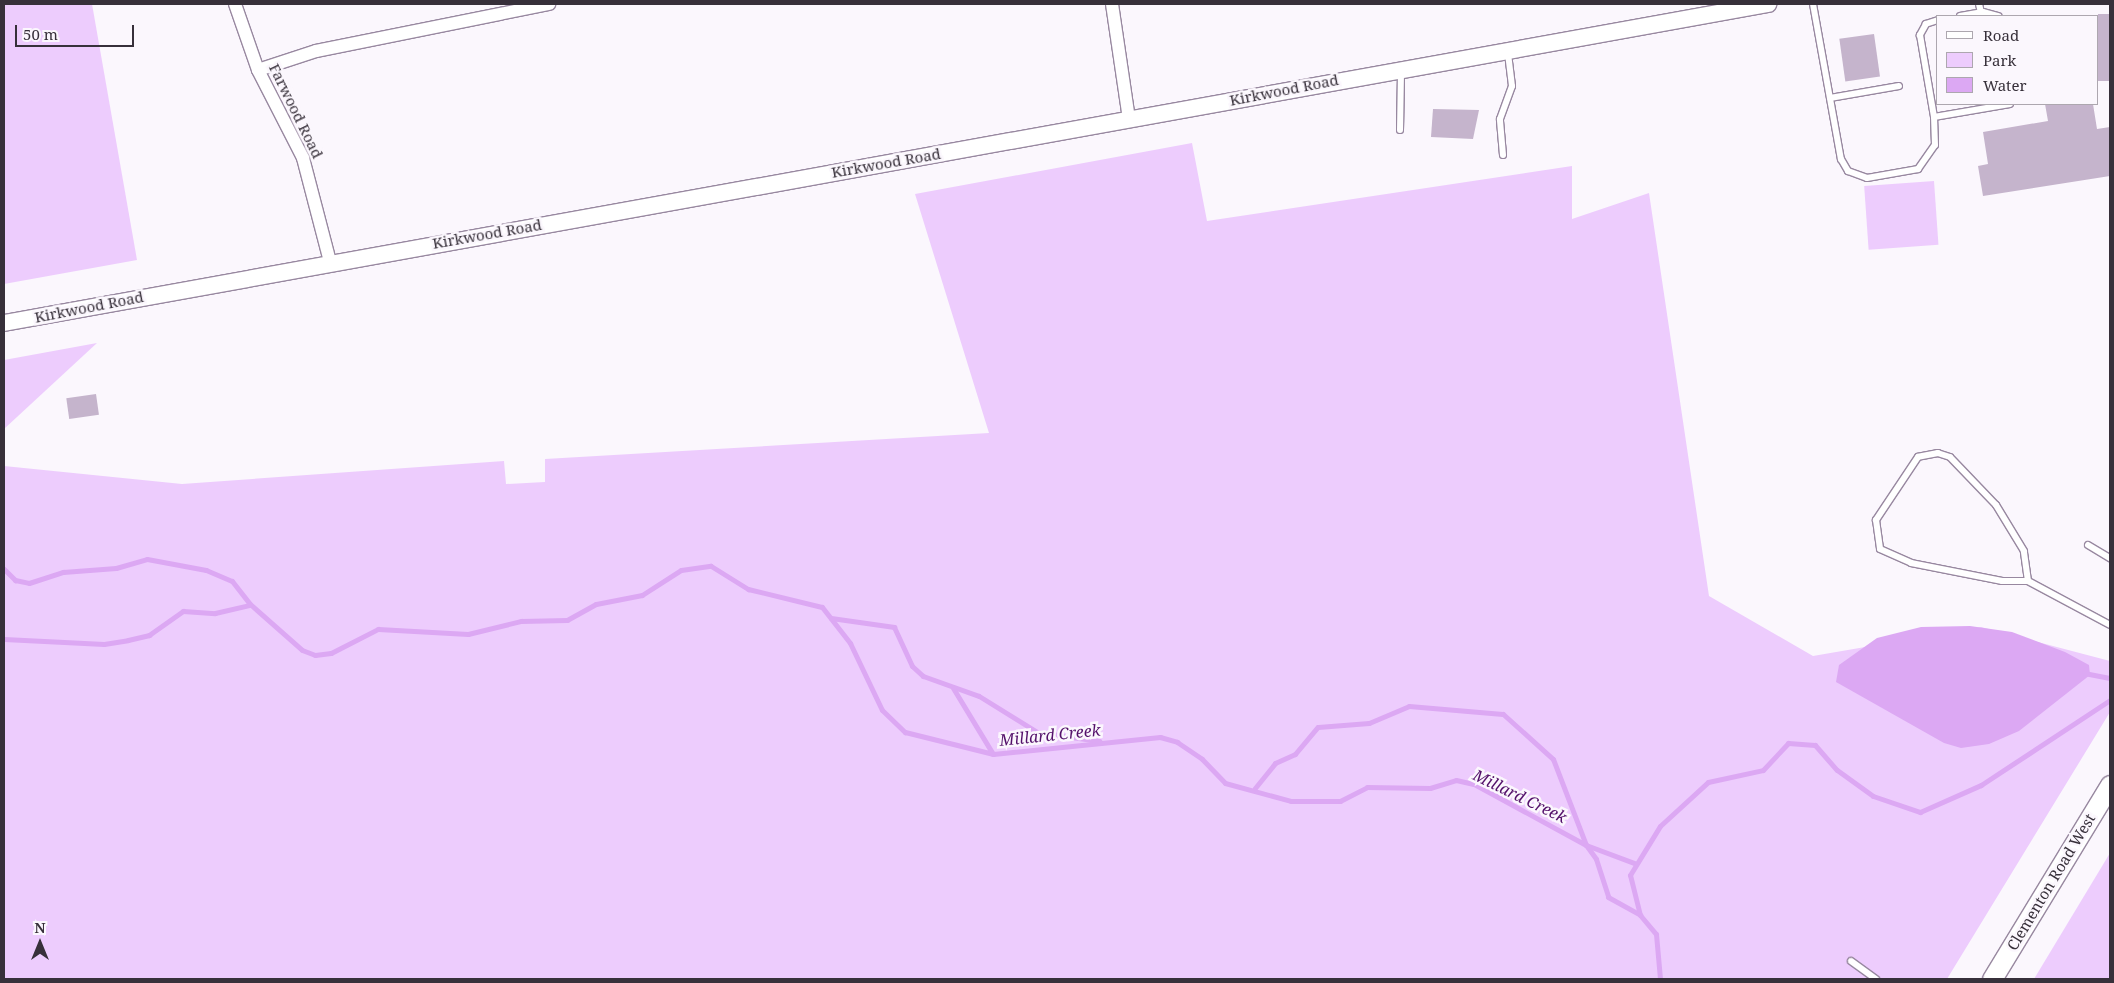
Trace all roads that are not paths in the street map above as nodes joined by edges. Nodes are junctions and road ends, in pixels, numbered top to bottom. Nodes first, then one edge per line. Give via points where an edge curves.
1 (235, 4) edge
2 (549, 4) edge
3 (1112, 4) edge
4 (1768, 4) edge
5 (1813, 4) edge
6 (1979, 4) edge
7 (1981, 13) junction
8 (1967, 15) edge
9 (1992, 15) edge
10 (1936, 21) edge
11 (1508, 49) junction
12 (1401, 68) junction
13 (258, 70) junction
14 (1899, 86) dead end
15 (1830, 98) junction
16 (2004, 105) edge
17 (1934, 117) junction
18 (1129, 119) junction
19 (1400, 130) dead end
20 (1502, 155) dead end
21 (330, 262) junction
22 (4, 323) edge
23 (2088, 545) dead end
24 (2110, 558) edge
25 (2028, 581) junction
26 (2110, 625) edge
27 (2110, 785) edge
28 (1851, 961) dead end
29 (1876, 979) edge
30 (1992, 979) edge

1 - 13 street, Farwood Road
2 - 13 street via 316,51
3 - 18 street
4 - 11 street, Kirkwood Road
5 - 15 lane
6 - 7 lane
7 - 8 lane
7 - 9 lane
10 - 17 lane via 1926,24 1920,34
11 - 12 street, Kirkwood Road
11 - 20 lane via 1512,86 1500,119
12 - 18 street, Kirkwood Road
12 - 19 lane
13 - 21 street, Farwood Road via 303,158
14 - 15 lane
15 - 17 lane via 1842,162 1852,174 1865,178 1918,169 1924,164 1936,141
16 - 17 lane
18 - 21 street, Kirkwood Road
21 - 22 street, Kirkwood Road
23 - 24 lane
25 - 25 lane via 2002,580 1911,563 1880,549 1876,520 1918,457 1938,453 1950,457 1996,505 2024,551
25 - 26 lane
27 - 30 main road, Clementon Road West
28 - 29 lane

